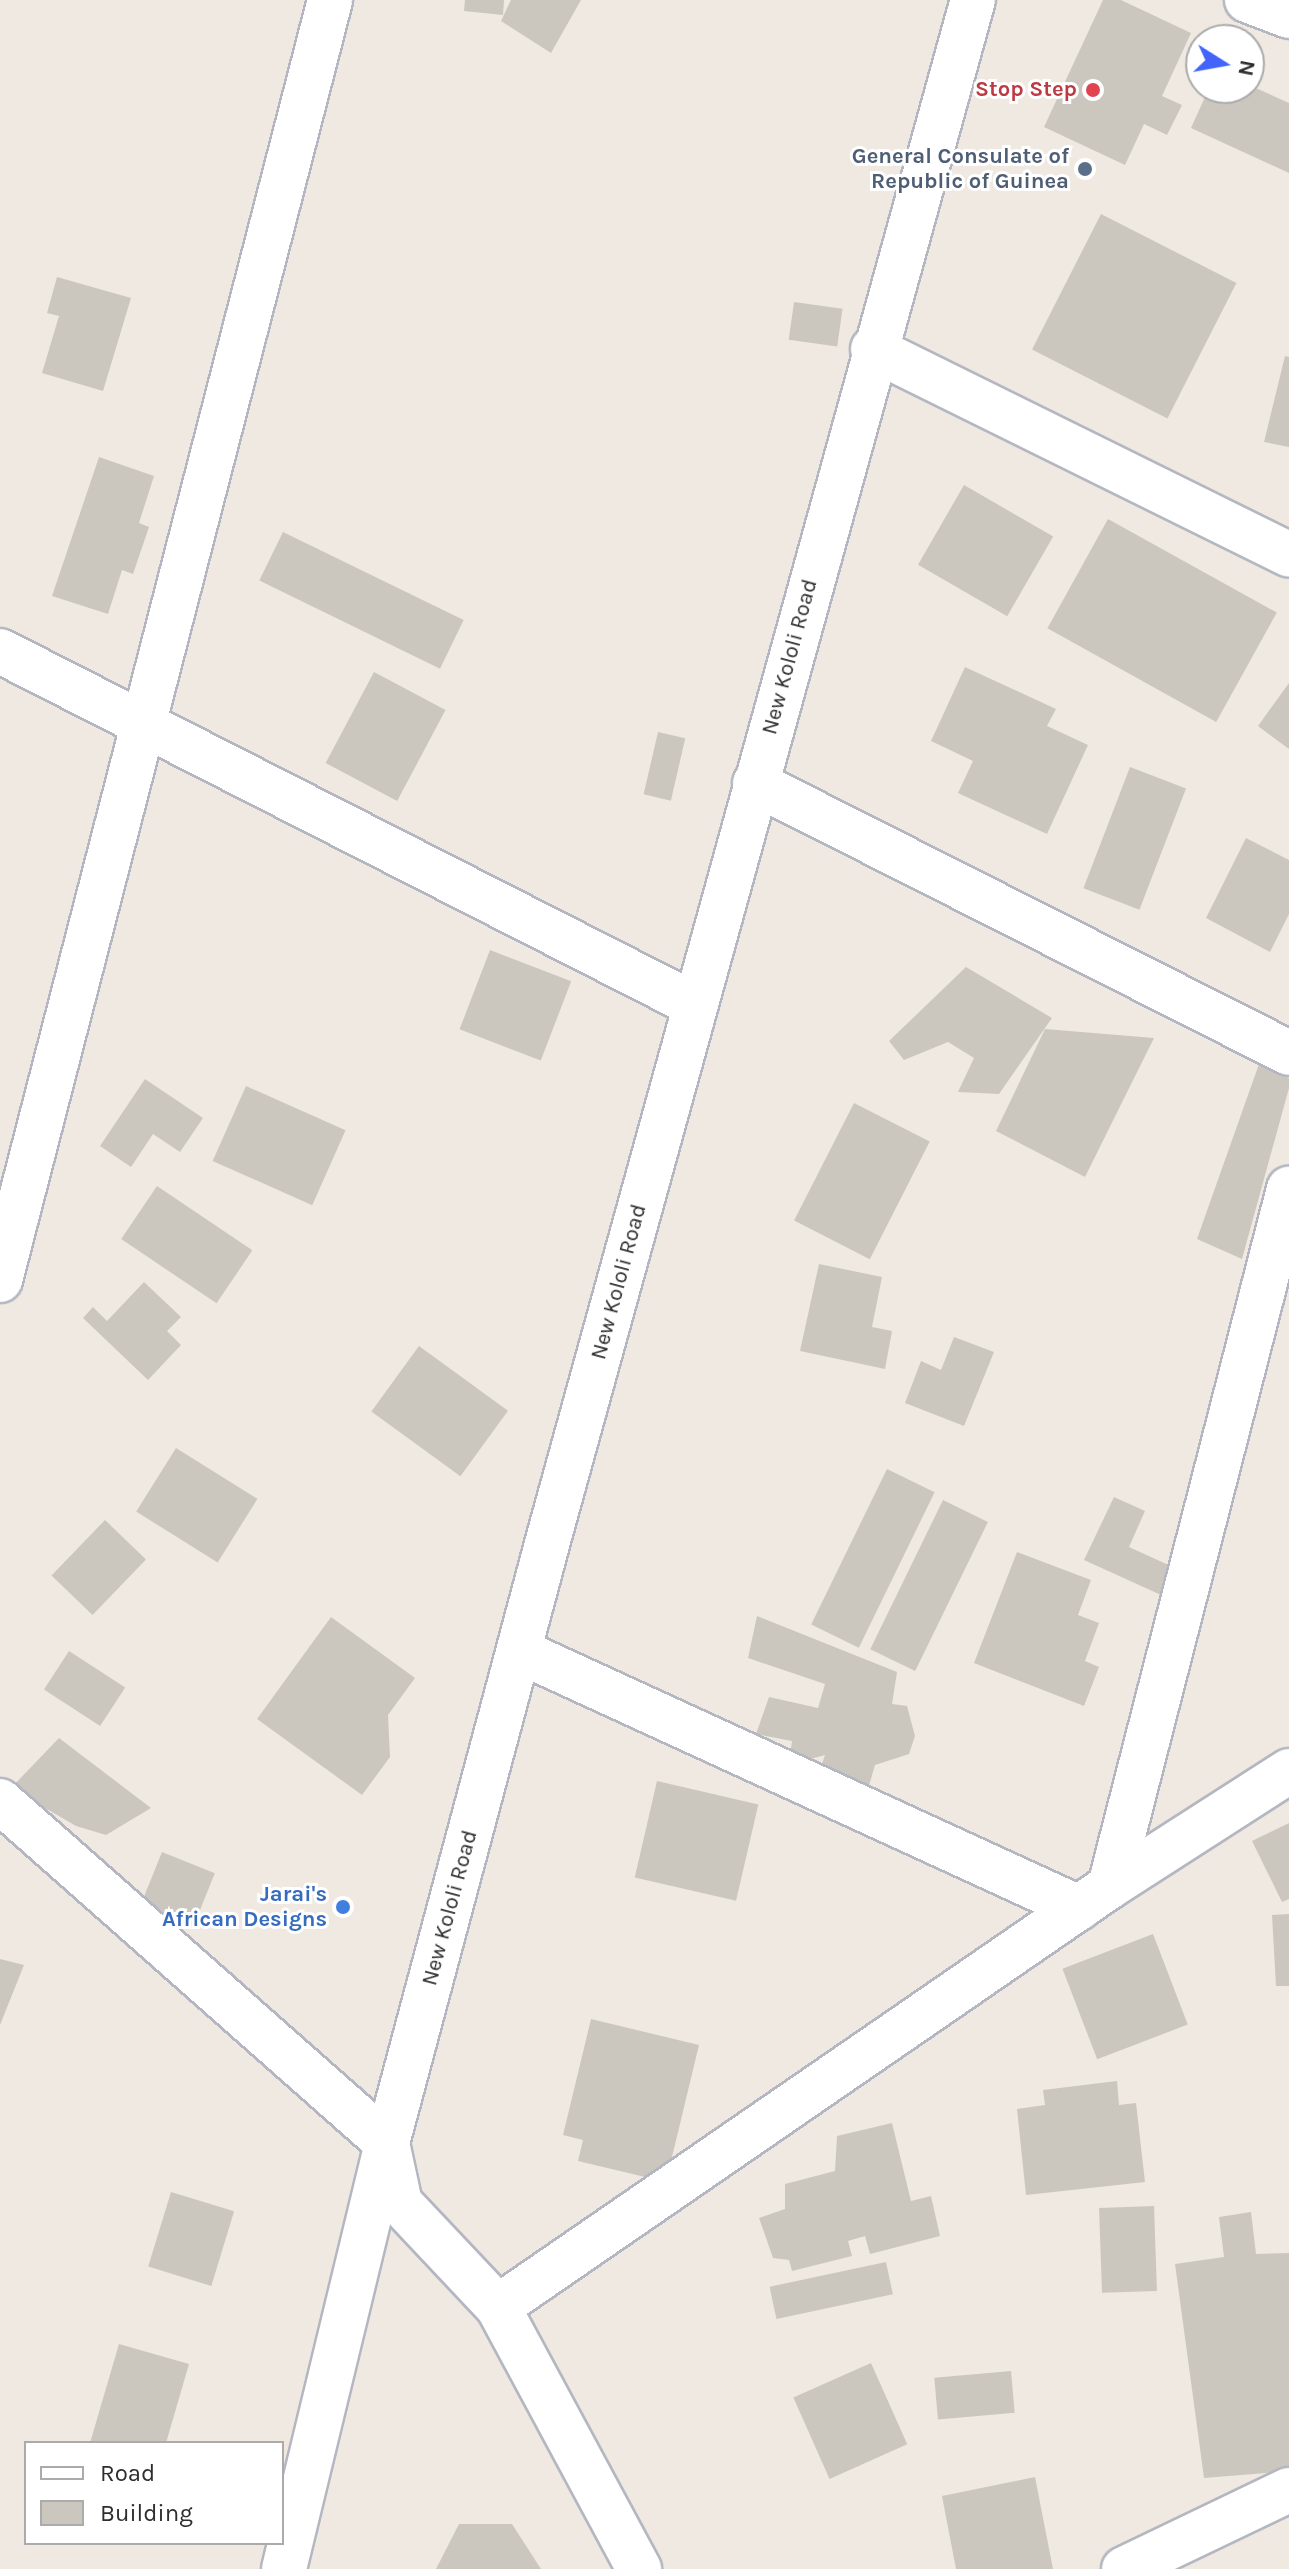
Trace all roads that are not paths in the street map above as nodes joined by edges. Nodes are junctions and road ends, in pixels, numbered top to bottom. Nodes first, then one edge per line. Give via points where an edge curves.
1 (330, 0) edge
2 (973, 0) edge
3 (1247, 0) edge
4 (1289, 16) edge
5 (873, 349) junction
6 (1289, 555) edge
7 (0, 651) edge
8 (146, 723) junction
9 (755, 783) junction
10 (695, 1005) junction
11 (1289, 1053) edge
12 (1289, 1189) edge
13 (0, 1280) edge
14 (519, 1651) junction
15 (1289, 1771) edge
16 (0, 1801) edge
17 (1094, 1897) junction
18 (387, 2143) junction
19 (498, 2307) junction
20 (1289, 2490) edge
21 (284, 2569) edge
22 (639, 2569) edge
23 (1124, 2569) edge

1 - 8 street
2 - 5 street, New Kololi Road
3 - 4 street
5 - 6 street
5 - 9 street, New Kololi Road
7 - 8 street
8 - 10 street
8 - 13 street
9 - 10 street, New Kololi Road
9 - 11 street
10 - 14 street, New Kololi Road
12 - 17 street
14 - 17 street
14 - 18 street, New Kololi Road
15 - 17 street
16 - 18 street
17 - 19 street
18 - 19 street via 400,2203
18 - 21 street, New Kololi Road
19 - 22 street
20 - 23 street

